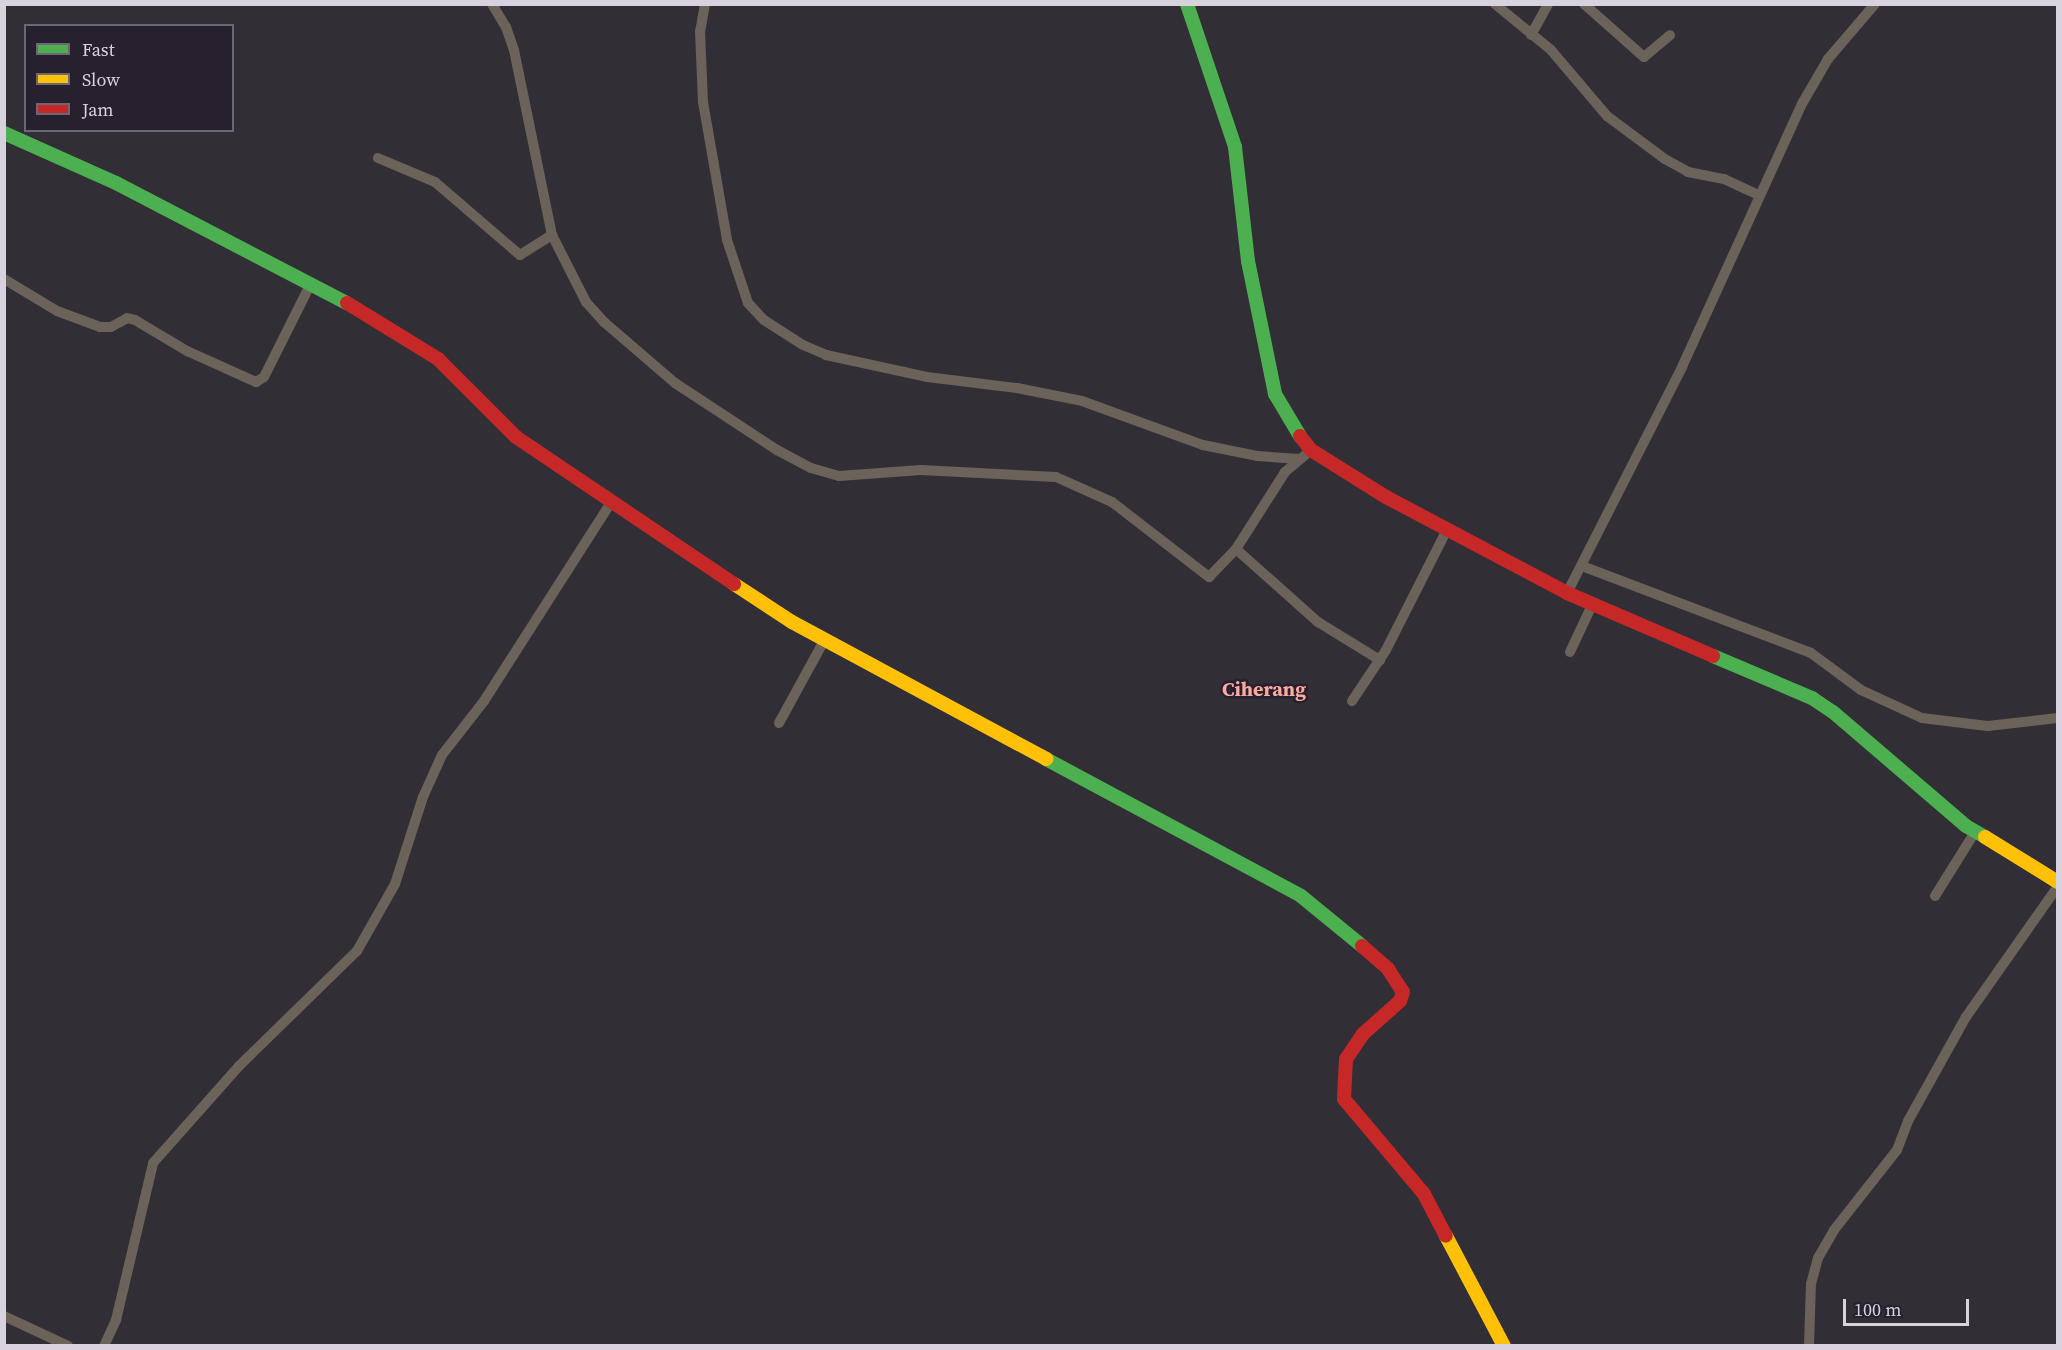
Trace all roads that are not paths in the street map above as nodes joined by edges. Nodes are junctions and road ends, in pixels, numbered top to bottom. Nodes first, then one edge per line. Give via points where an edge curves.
1 (492, 4) edge
2 (705, 4) edge
3 (1187, 4) edge
4 (1495, 4) edge
5 (1548, 4) edge
6 (1584, 4) edge
7 (1858, 4) edge
8 (1873, 6) edge
9 (1531, 35) junction
10 (1670, 35) dead end
11 (4, 133) edge
12 (378, 158) dead end
13 (1758, 195) junction
14 (552, 235) junction
15 (4, 279) edge
16 (309, 287) junction
17 (1306, 454) junction
18 (610, 504) junction
19 (1448, 530) junction
20 (1236, 549) junction
21 (1581, 566) junction
22 (1567, 593) junction
23 (1592, 605) junction
24 (825, 639) junction
25 (1570, 652) dead end
26 (1380, 660) junction
27 (1352, 701) dead end
28 (2058, 718) edge
29 (779, 723) dead end
30 (1975, 832) junction
31 (2058, 884) edge
32 (1935, 896) dead end
33 (4, 1316) edge
34 (68, 1346) edge
35 (104, 1346) edge
36 (1504, 1346) edge
37 (1809, 1346) edge

1 - 14 street via 514,50
2 - 17 street via 700,31 703,102 727,240 748,303 764,320 826,355 927,377 1071,399 1203,445 1257,456
3 - 17 street via 1235,147 1248,261 1275,394
4 - 9 street
5 - 9 street
6 - 10 street via 1644,57
7 - 8 street
8 - 13 street via 1828,59
9 - 13 street via 1564,64 1607,116 1665,159 1688,172 1725,179
11 - 16 street via 116,183
12 - 14 street via 435,182 520,255
13 - 21 street via 1682,367
14 - 20 street via 586,302 604,322 688,392 811,468 839,476 921,470 1056,477 1112,502 1209,577
15 - 16 street via 57,311 99,327 111,327 127,318 135,320 187,351 256,382 264,377
16 - 18 street via 369,315 438,359 516,437
17 - 19 street
17 - 20 street via 1285,472
18 - 24 street via 792,622
18 - 35 street via 484,701 442,755 423,797 395,884 357,951 239,1066 153,1163 116,1320
19 - 22 street
19 - 26 street
20 - 26 street via 1318,622
21 - 22 street
21 - 28 street via 1810,653 1861,690 1922,718 1988,726
22 - 23 street
23 - 25 street
23 - 30 street via 1812,698
24 - 29 street
24 - 36 street via 1301,896 1388,969 1403,992 1400,1001 1363,1034 1346,1059 1344,1099 1424,1194
26 - 27 street
30 - 31 street
30 - 32 street
31 - 37 street via 1958,1031 1908,1121 1897,1150 1834,1230 1818,1258 1811,1284
33 - 34 street

